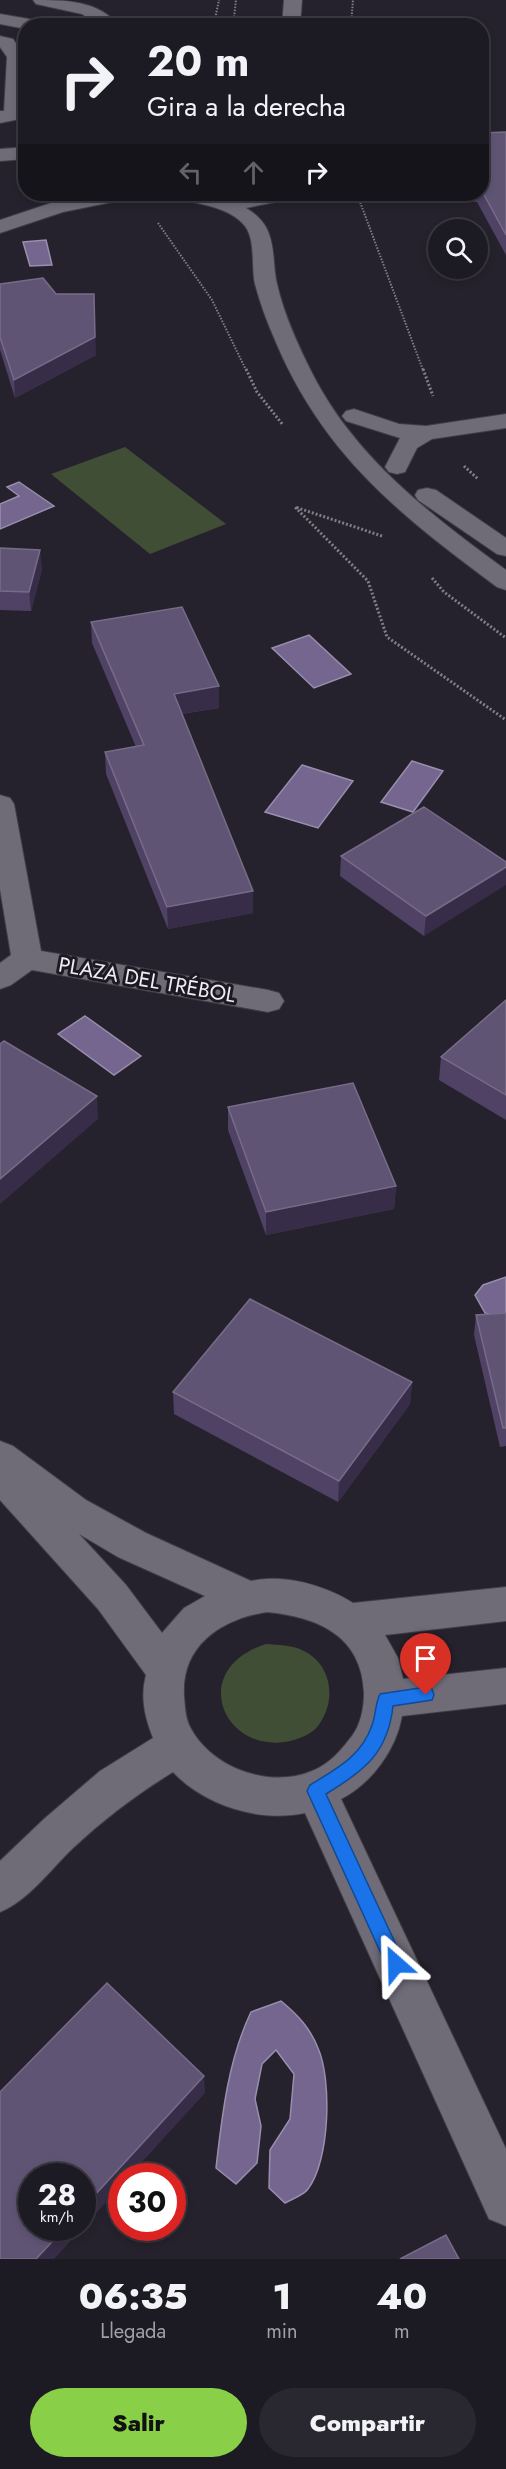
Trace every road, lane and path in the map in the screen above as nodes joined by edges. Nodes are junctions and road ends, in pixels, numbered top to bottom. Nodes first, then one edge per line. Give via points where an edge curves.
1 (42, 0) edge
2 (219, 0) edge
3 (236, 0) edge
4 (293, 0) edge
5 (353, 0) edge
6 (147, 17) dead end
7 (100, 18) edge
8 (181, 18) edge
9 (215, 18) edge
10 (234, 18) edge
11 (292, 18) edge
12 (352, 18) edge
13 (0, 19) edge
14 (18, 22) edge
15 (0, 41) edge
16 (0, 117) edge
17 (18, 154) edge
18 (0, 155) edge
19 (92, 201) edge
20 (218, 201) joint
21 (258, 201) edge
22 (284, 201) edge
23 (359, 201) edge
24 (0, 227) edge
25 (262, 246) junction
26 (279, 323) junction
27 (354, 416) junction
28 (506, 421) edge
29 (436, 431) junction
30 (397, 467) junction
31 (485, 486) dead end
32 (390, 539) dead end
33 (506, 549) edge
34 (506, 582) edge
35 (506, 720) edge
36 (0, 804) edge
37 (27, 959) junction
38 (0, 978) edge
39 (268, 1001) dead end
40 (0, 1458) edge
41 (0, 1476) edge
42 (245, 1598) junction
43 (506, 1604) edge
44 (349, 1621) junction
45 (166, 1670) junction
46 (506, 1686) edge
47 (386, 1699) junction
48 (177, 1746) junction
49 (316, 1791) junction
50 (0, 1891) edge
51 (506, 2202) edge

1 - 7 street
2 - 9 path
3 - 10 path
4 - 11 street
5 - 12 path
6 - 8 path
13 - 14 street
15 - 16 street via 7,43 16,57 13,115
17 - 18 street
19 - 24 street via 58,207
20 - 21 street
20 - 25 street via 251,220
22 - 25 street via 268,226
23 - 29 path
25 - 26 street via 266,285
26 - 27 street
26 - 34 street via 309,388 364,464 406,505
27 - 29 street via 396,431
27 - 30 street
28 - 29 street
29 - 30 street via 407,444
29 - 31 path
30 - 33 street via 422,492
32 - 35 path via 295,507 368,581 387,637
36 - 37 street
37 - 38 street
37 - 39 street, PLAZA DEL TRÉBOL
40 - 42 street via 72,1511 132,1545
41 - 45 street via 112,1597
42 - 44 street via 267,1595 310,1601
42 - 45 street via 210,1612 195,1624 183,1637
43 - 44 street
44 - 47 street via 380,1664
45 - 48 street via 162,1701
46 - 47 street
47 - 49 street via 377,1737 366,1754 352,1769
48 - 49 street via 203,1773 238,1791 277,1797
48 - 50 street via 115,1785
49 - 51 street

